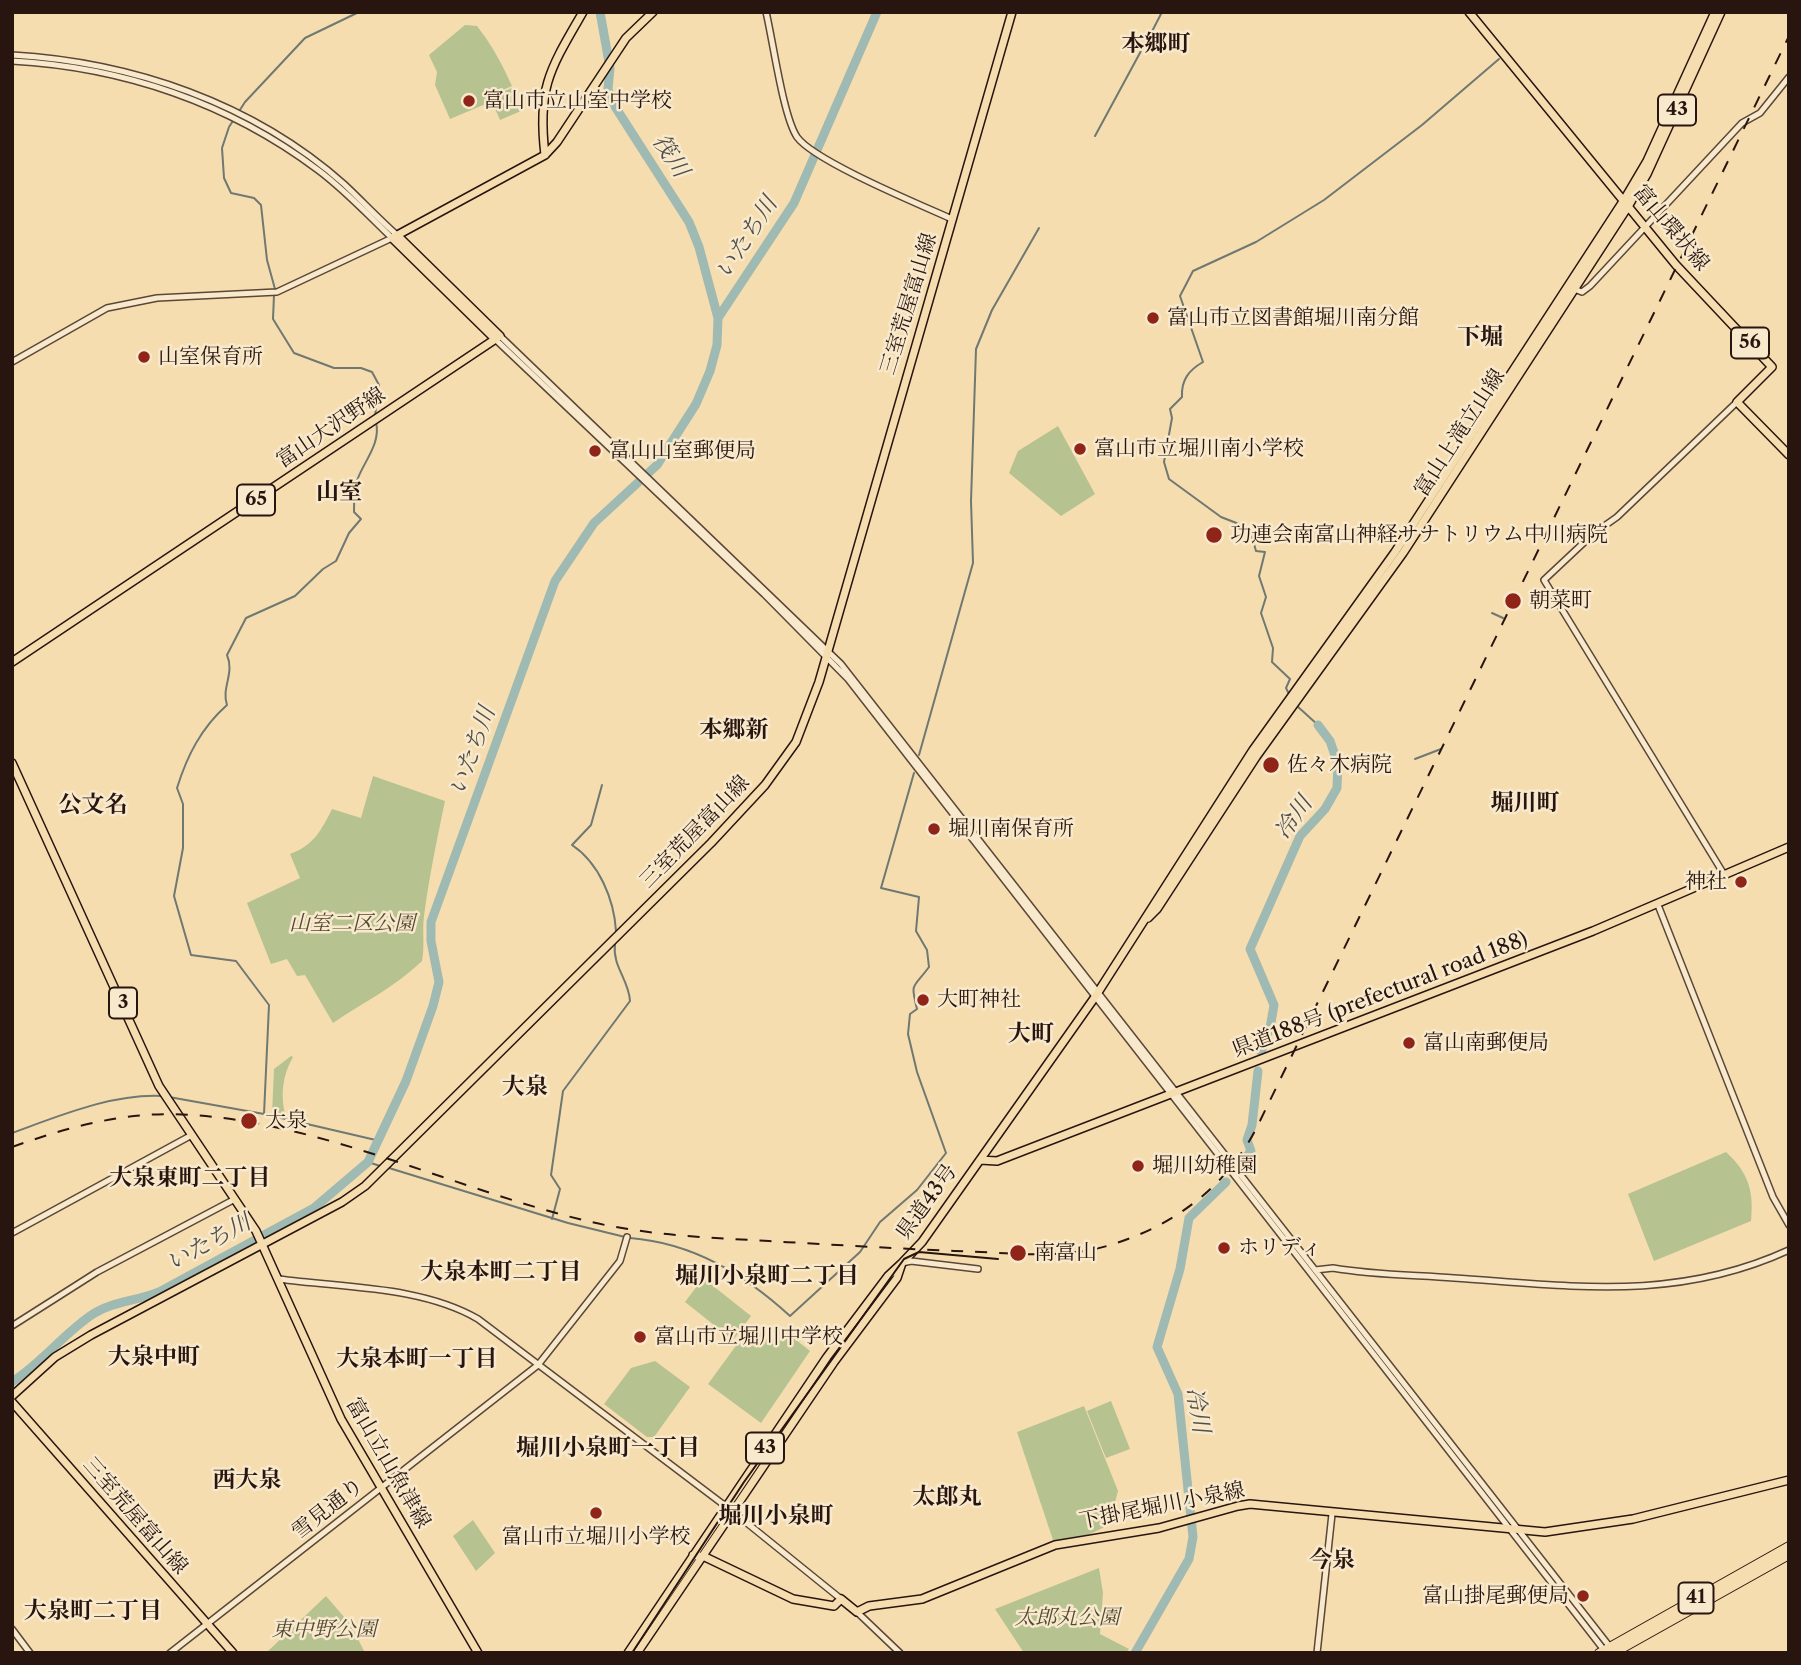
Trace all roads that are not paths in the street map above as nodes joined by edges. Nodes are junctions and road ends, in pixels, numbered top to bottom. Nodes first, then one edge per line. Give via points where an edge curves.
1 (583, 12) edge
2 (653, 12) edge
3 (766, 12) edge
4 (1012, 12) edge
5 (1469, 12) edge
6 (1715, 12) edge
7 (1721, 12) edge
8 (12, 55) edge
9 (12, 61) edge
10 (1789, 77) edge
11 (545, 155) junction
12 (1627, 202) junction
13 (952, 219) junction
14 (1646, 226) junction
15 (395, 237) junction
16 (1572, 287) junction
17 (497, 338) junction
18 (12, 362) edge
19 (1737, 402) junction
20 (1789, 455) edge
21 (827, 652) junction
22 (12, 662) edge
23 (12, 763) edge
24 (1789, 847) edge
25 (1725, 876) junction
26 (1658, 905) junction
27 (1096, 995) junction
28 (1173, 1093) junction
29 (190, 1136) junction
30 (980, 1160) junction
31 (234, 1199) junction
32 (1789, 1226) edge
33 (12, 1233) edge
34 (628, 1237) dead end
35 (262, 1242) junction
36 (1789, 1251) edge
37 (902, 1263) junction
38 (978, 1269) dead end
39 (1315, 1270) junction
40 (279, 1279) junction
41 (12, 1326) edge
42 (538, 1364) junction
43 (12, 1396) edge
44 (12, 1402) edge
45 (1789, 1480) edge
46 (381, 1487) junction
47 (724, 1506) junction
48 (732, 1511) junction
49 (1332, 1514) junction
50 (1513, 1530) junction
51 (1789, 1546) edge
52 (693, 1555) junction
53 (1789, 1555) edge
54 (702, 1556) junction
55 (841, 1599) junction
56 (857, 1612) junction
57 (206, 1625) junction
58 (12, 1629) edge
59 (1607, 1651) edge
60 (30, 1653) edge
61 (170, 1653) edge
62 (233, 1653) edge
63 (478, 1653) edge
64 (628, 1653) edge
65 (637, 1653) edge
66 (900, 1653) edge
67 (1317, 1653) edge

1 - 11 main road via 548,76
2 - 11 main road via 626,38
3 - 13 street via 793,129 808,148
4 - 13 main road, 三室荒屋富山線
5 - 12 main road, 富山環状線 / 56
6 - 12 main road, 富山上滝立山線 / 43
7 - 12 main road, 富山上滝立山線 / 43 via 1647,174
8 - 15 street via 107,67 218,103 321,166
9 - 15 street via 120,76 215,109 316,169
10 - 14 street via 1760,113 1742,123
11 - 15 main road
12 - 14 main road, 富山環状線 / 56
12 - 16 main road, 富山上滝立山線 / 43
13 - 21 main road, 三室荒屋富山線
14 - 16 street via 1587,289 1583,292
14 - 19 main road, 富山環状線 / 56 via 1676,265 1772,367
15 - 17 main road
15 - 18 street via 277,292 156,298 107,308
16 - 27 main road, 富山上滝立山線 / 43 via 1395,552 1253,750
17 - 21 street
17 - 22 main road, 富山大沢野線 / 65
19 - 20 main road
19 - 25 street via 1544,580
21 - 27 street
21 - 35 main road, 三室荒屋富山線 via 796,742 756,794 384,1169 342,1202
23 - 29 main road, 富山立山魚津線 / 3 via 152,1073
24 - 25 main road, 県道188号 (prefectural road 188)
25 - 26 main road, 県道188号 (prefectural road 188)
26 - 28 main road, 県道188号 (prefectural road 188)
26 - 32 street via 1766,1181
27 - 28 street
27 - 30 main road, 富山上滝立山線 / 43
28 - 30 main road, 県道188号 (prefectural road 188) via 997,1161
28 - 39 street
28 - 50 street
29 - 31 main road, 富山立山魚津線 / 3
29 - 33 street
30 - 37 main road, 県道43号 / 43
31 - 35 main road, 富山立山魚津線 / 3
31 - 41 street via 97,1272
34 - 42 street, 雪見通り via 620,1262
35 - 40 main road, 富山立山魚津線 / 3
35 - 43 main road, 三室荒屋富山線 via 55,1357
36 - 39 street via 1703,1280 1622,1289
37 - 38 street
37 - 47 main road, 43 via 832,1350
37 - 48 main road, 43 via 897,1279
39 - 50 street
40 - 42 street via 425,1296 478,1319
40 - 46 main road, 富山立山魚津線 / 3 via 341,1419
42 - 46 street, 雪見通り
42 - 47 street
44 - 57 main road, 三室荒屋富山線
45 - 50 main road, 下掛尾堀川小泉線 via 1633,1519 1545,1532
46 - 57 street, 雪見通り
46 - 63 main road, 富山立山魚津線 / 3
47 - 48 street
47 - 52 main road, 43
48 - 54 main road, 43
48 - 55 street
49 - 50 main road, 下掛尾堀川小泉線
49 - 56 main road, 下掛尾堀川小泉線 via 1250,1504 1224,1508 1183,1521 1055,1545 922,1599 869,1606
49 - 67 street
50 - 59 street
51 - 59 highway, 41
52 - 54 main road
52 - 64 main road, 43
53 - 59 highway, 41
54 - 55 main road via 793,1599 834,1606
54 - 65 main road, 43
55 - 56 main road
56 - 66 street
57 - 61 street, 雪見通り
57 - 62 main road, 三室荒屋富山線
58 - 60 street

